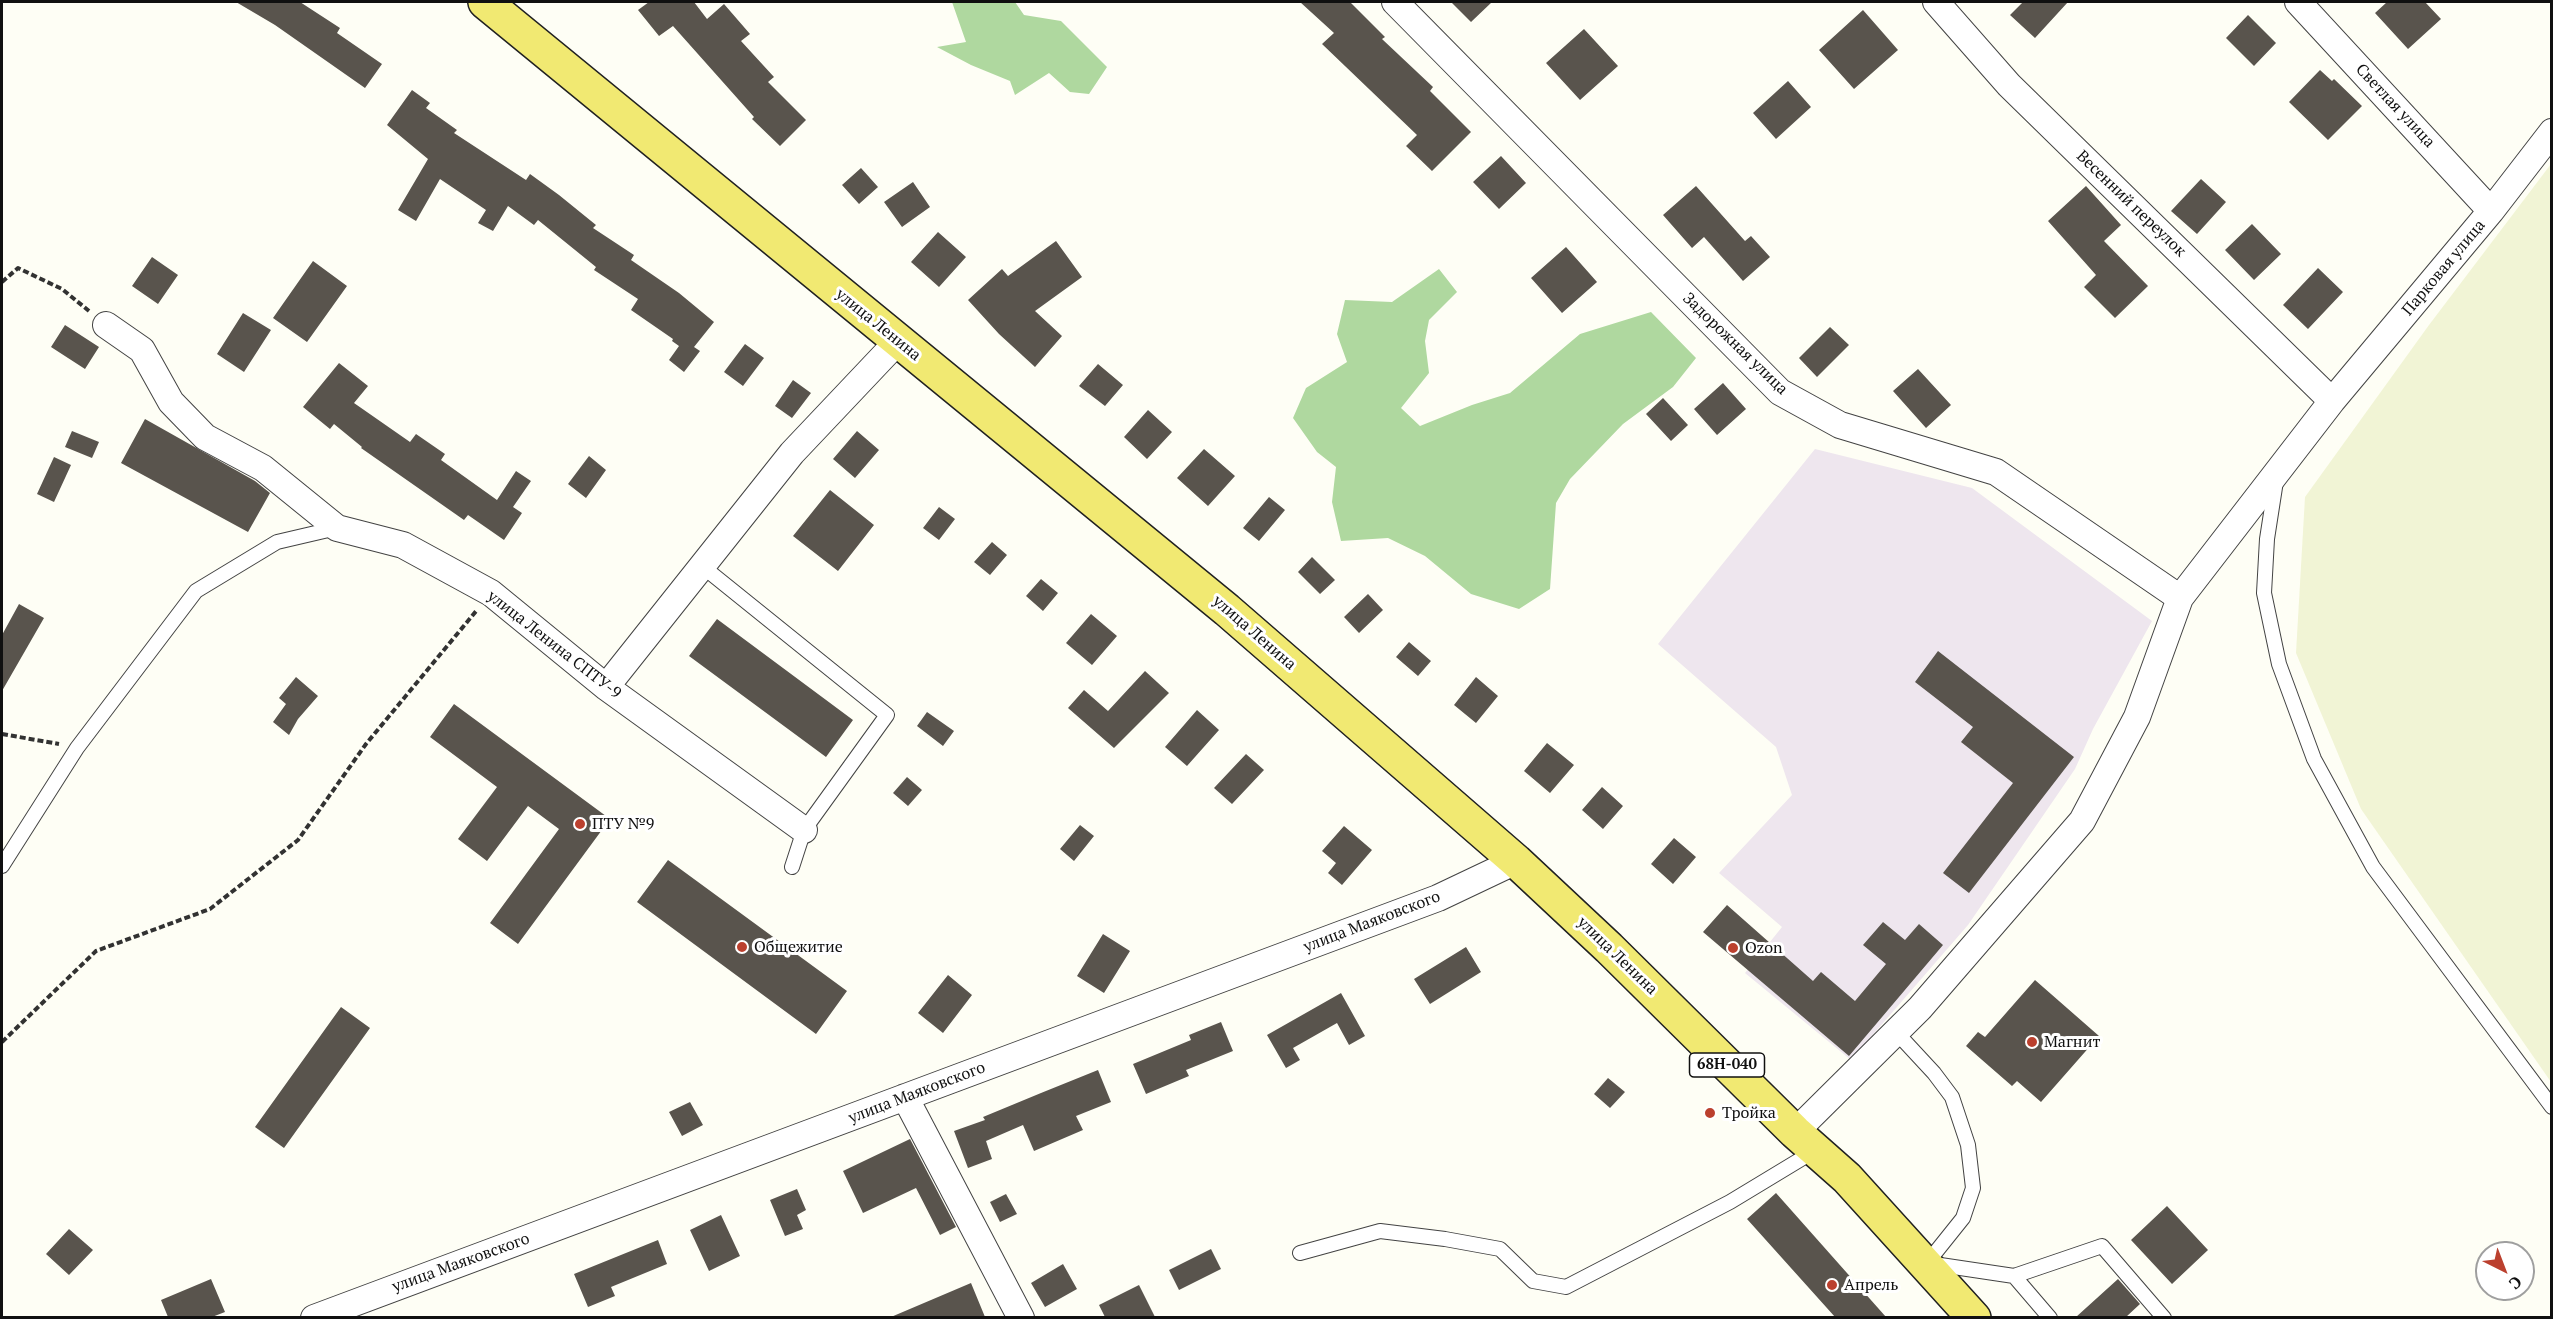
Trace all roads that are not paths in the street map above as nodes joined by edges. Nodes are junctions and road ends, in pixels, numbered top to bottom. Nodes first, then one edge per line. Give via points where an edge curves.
1 (485, 2) edge
2 (1395, 2) edge
3 (1936, 2) edge
4 (2298, 2) edge
5 (2552, 132) edge
6 (2491, 211) junction
7 (106, 325) road end
8 (898, 341) junction
9 (2332, 401) junction
10 (2277, 472) junction
11 (337, 528) junction
12 (702, 566) junction
13 (2180, 598) junction
14 (606, 687) junction
15 (804, 830) junction
16 (1516, 861) junction
17 (2, 866) edge
18 (792, 867) dead end
19 (1896, 1032) junction
20 (905, 1097) junction
21 (2552, 1107) edge
22 (1806, 1141) junction
23 (1300, 1253) dead end
24 (1927, 1263) junction
25 (2014, 1276) junction
26 (314, 1317) edge
27 (1021, 1317) edge
28 (1974, 1317) edge
29 (2050, 1317) edge
30 (2164, 1317) edge

1 - 8 main road, улица Ленина
2 - 13 street, Задорожная улица via 1780,392 1840,425 1996,472
3 - 9 street, Весенний переулок via 2009,85
4 - 6 street, Светлая улица
5 - 6 street, Парковая улица
6 - 9 street, Парковая улица
7 - 11 street, улица Ленина СПТУ-9 via 142,350 171,402 205,437 263,468
8 - 12 street via 792,453
8 - 16 main road, улица Ленина via 1227,610
9 - 10 street, Парковая улица
10 - 13 street, Парковая улица
10 - 21 lane via 2264,593 2279,664 2314,759 2373,867
11 - 14 street, улица Ленина СПТУ-9 via 403,545 491,593
11 - 17 lane via 277,542 196,591 77,748
12 - 14 street
12 - 15 lane via 887,715
13 - 19 street, Парковая улица via 2137,717 2082,821
14 - 15 street, улица Ленина СПТУ-9
15 - 18 lane
16 - 20 street, улица Маяковского via 1438,898
16 - 22 main road, улица Ленина / 68Н-040
19 - 22 street, Парковая улица
19 - 24 lane via 1952,1097 1968,1145 1972,1188 1963,1218
20 - 26 street, улица Маяковского
20 - 27 street
22 - 23 lane via 1730,1202 1566,1287 1533,1281 1500,1248 1445,1239 1380,1231
22 - 24 main road, улица Ленина / 68Н-040
24 - 25 lane
24 - 28 main road, улица Ленина / 68Н-040
25 - 29 lane
25 - 30 lane via 2102,1246

